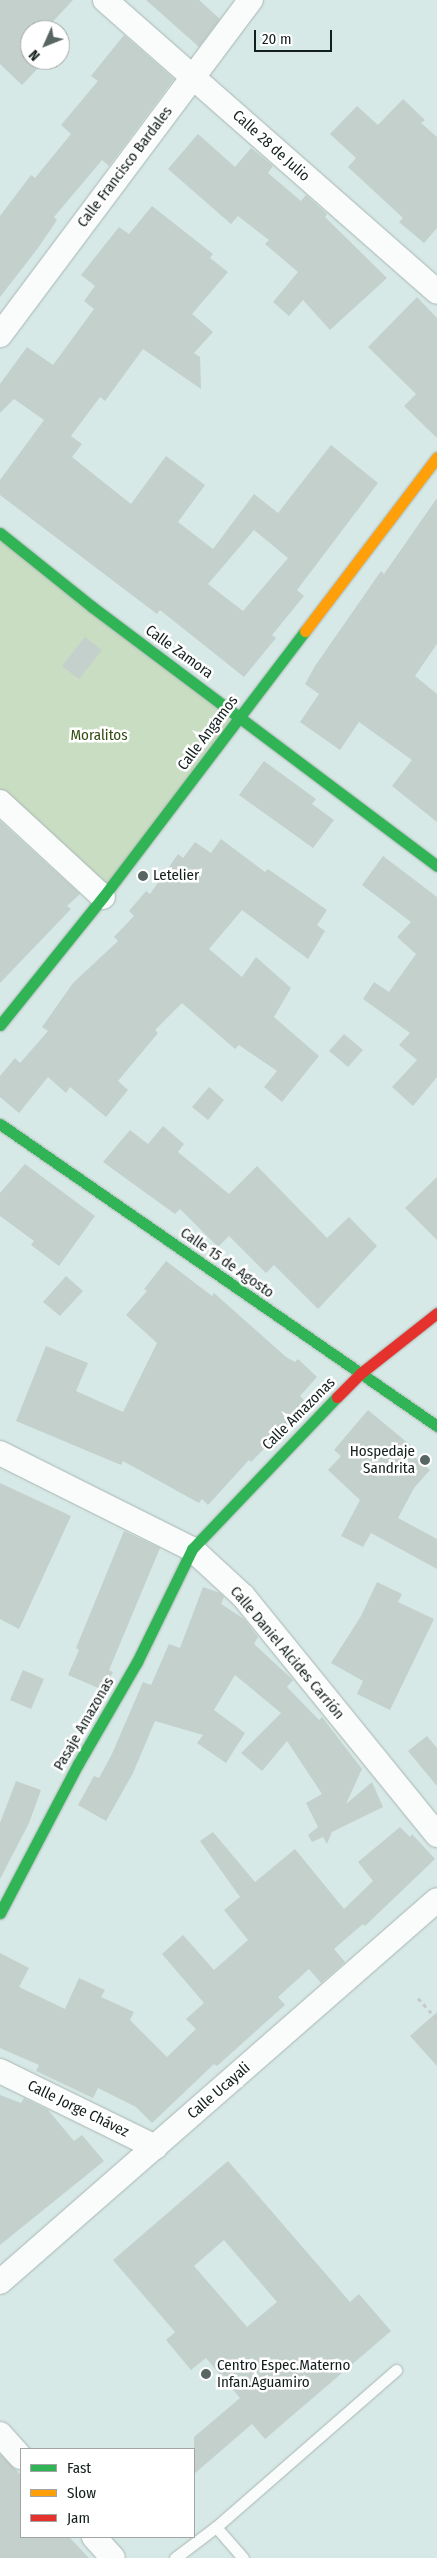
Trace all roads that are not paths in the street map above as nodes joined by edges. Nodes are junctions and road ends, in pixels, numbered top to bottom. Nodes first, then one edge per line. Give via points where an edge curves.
1 (106, 0) edge
2 (251, 0) edge
3 (193, 76) junction
4 (437, 292) edge
5 (0, 334) edge
6 (437, 457) edge
7 (0, 533) edge
8 (239, 715) junction
9 (0, 802) edge
10 (437, 866) edge
11 (103, 898) junction
12 (0, 1024) edge
13 (0, 1124) edge
14 (437, 1312) edge
15 (361, 1374) junction
16 (437, 1426) edge
17 (0, 1453) edge
18 (192, 1549) junction
19 (437, 1835) edge
20 (437, 1900) edge
21 (0, 1913) edge
22 (0, 2070) edge
23 (155, 2147) junction
24 (0, 2282) edge
25 (396, 2370) dead end
26 (0, 2434) edge
27 (20, 2456) edge
28 (216, 2526) junction
29 (95, 2538) edge
30 (113, 2558) edge
31 (175, 2558) edge
32 (243, 2558) edge

1 - 3 street, Calle 28 de Julio
2 - 3 street, Calle Francisco Bardales
3 - 4 street, Calle 28 de Julio
3 - 5 street, Calle Francisco Bardales
6 - 8 street, Calle Angamos
7 - 8 street, Calle Zamora via 91,606
8 - 10 street, Calle Zamora
8 - 11 street, Calle Angamos
9 - 11 street
11 - 12 street, Calle Angamos
13 - 15 street, Calle 15 de Agosto
14 - 15 street, Calle Amazonas
15 - 16 street, Calle 15 de Agosto
15 - 18 street, Calle Amazonas via 266,1468
17 - 18 street, Calle Daniel Alcides Carrión
18 - 19 street, Calle Daniel Alcides Carrión via 243,1596
18 - 21 street, Pasaje Amazonas via 137,1662 78,1764
20 - 23 street, Calle Ucayali
22 - 23 street, Calle Jorge Chávez
23 - 24 street, Calle Ucayali
25 - 28 lane
26 - 27 street
28 - 31 lane
28 - 32 lane
29 - 30 street

